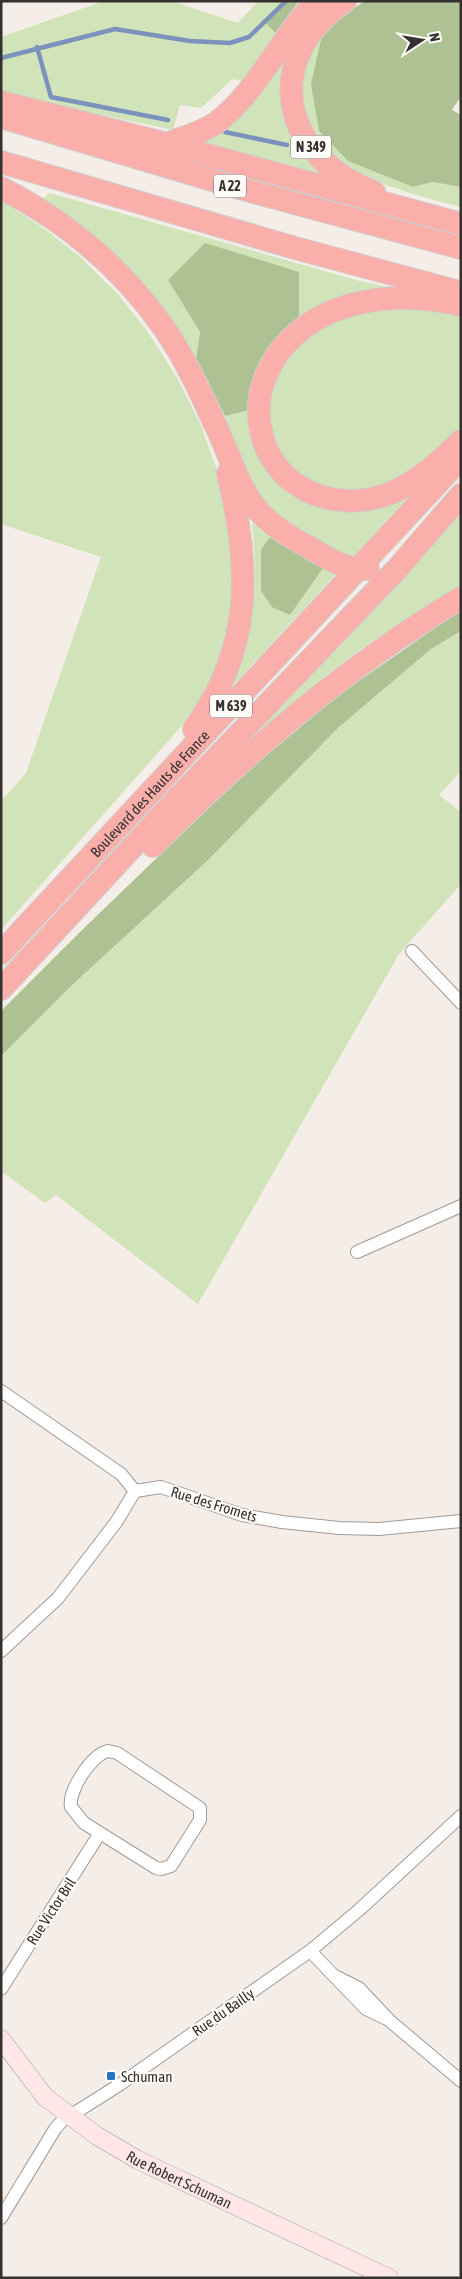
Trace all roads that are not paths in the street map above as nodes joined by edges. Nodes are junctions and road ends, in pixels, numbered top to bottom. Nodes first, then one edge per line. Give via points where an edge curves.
1 (317, 1) edge
2 (345, 1) edge
3 (1, 102) edge
4 (1, 117) edge
5 (167, 144) junction
6 (1, 162) edge
7 (1, 188) edge
8 (461, 220) edge
9 (461, 224) edge
10 (461, 248) edge
11 (461, 292) edge
12 (461, 304) edge
13 (215, 424) junction
14 (461, 441) edge
15 (461, 458) edge
16 (461, 495) edge
17 (432, 526) junction
18 (357, 570) junction
19 (461, 598) edge
20 (157, 786) junction
21 (412, 951) dead end
22 (1, 953) edge
23 (29, 959) junction
24 (1, 989) edge
25 (459, 999) edge
26 (461, 1206) edge
27 (357, 1252) dead end
28 (1, 1391) edge
29 (135, 1491) junction
30 (461, 1521) edge
31 (1, 1652) edge
32 (461, 1816) edge
33 (100, 1833) junction
34 (310, 1950) junction
35 (1, 1989) edge
36 (1, 2039) edge
37 (461, 2082) edge
38 (69, 2116) junction
39 (1, 2218) edge
40 (389, 2278) edge

1 - 5 highway via 229,112 200,132
2 - 8 highway, N 349 via 310,35 298,58 291,90 297,124 313,150 346,178 383,195
3 - 5 highway
4 - 10 highway, A 22 via 239,188
5 - 9 highway
6 - 11 highway
7 - 13 highway via 42,210 69,230 127,282 181,355
12 - 14 highway via 395,298 353,304 321,316 294,336 273,362 262,387 259,414 266,445 280,471 304,490 340,501 368,500 398,490 414,481
13 - 18 highway via 244,489 263,516 287,535 334,562
13 - 20 highway via 240,541 243,590 238,636 228,671 217,694
15 - 18 highway, Boulevard des Hauts de France / M 639
16 - 17 highway, Boulevard des Hauts de France / M 639
17 - 18 highway via 392,562 377,568
17 - 23 highway, Boulevard des Hauts de France / M 639 via 397,569
18 - 20 highway, Boulevard des Hauts de France / M 639
19 - 23 highway via 380,650 303,709 221,780 92,907
20 - 22 highway, Boulevard des Hauts de France / M 639
21 - 25 street
23 - 24 highway, Boulevard des Hauts de France / M 639
26 - 27 street
28 - 29 street via 121,1474
29 - 30 street, Rue des Fromets via 160,1488 242,1515 339,1528 379,1529
29 - 31 street via 117,1521 58,1598
32 - 34 street, Rue du Bailly via 359,1910
33 - 33 street via 78,1816 70,1797 95,1758 108,1751 117,1753 196,1804 202,1812 174,1863 166,1868 156,1868
33 - 35 street, Rue Victor Bril
34 - 37 street via 337,1976 359,1988 390,2021
34 - 38 street, Rue du Bailly via 119,2085
36 - 38 main road, Rue Robert Schuman via 41,2092
38 - 39 street, Rue du Bailly via 55,2129
38 - 40 main road, Rue Robert Schuman via 138,2160

